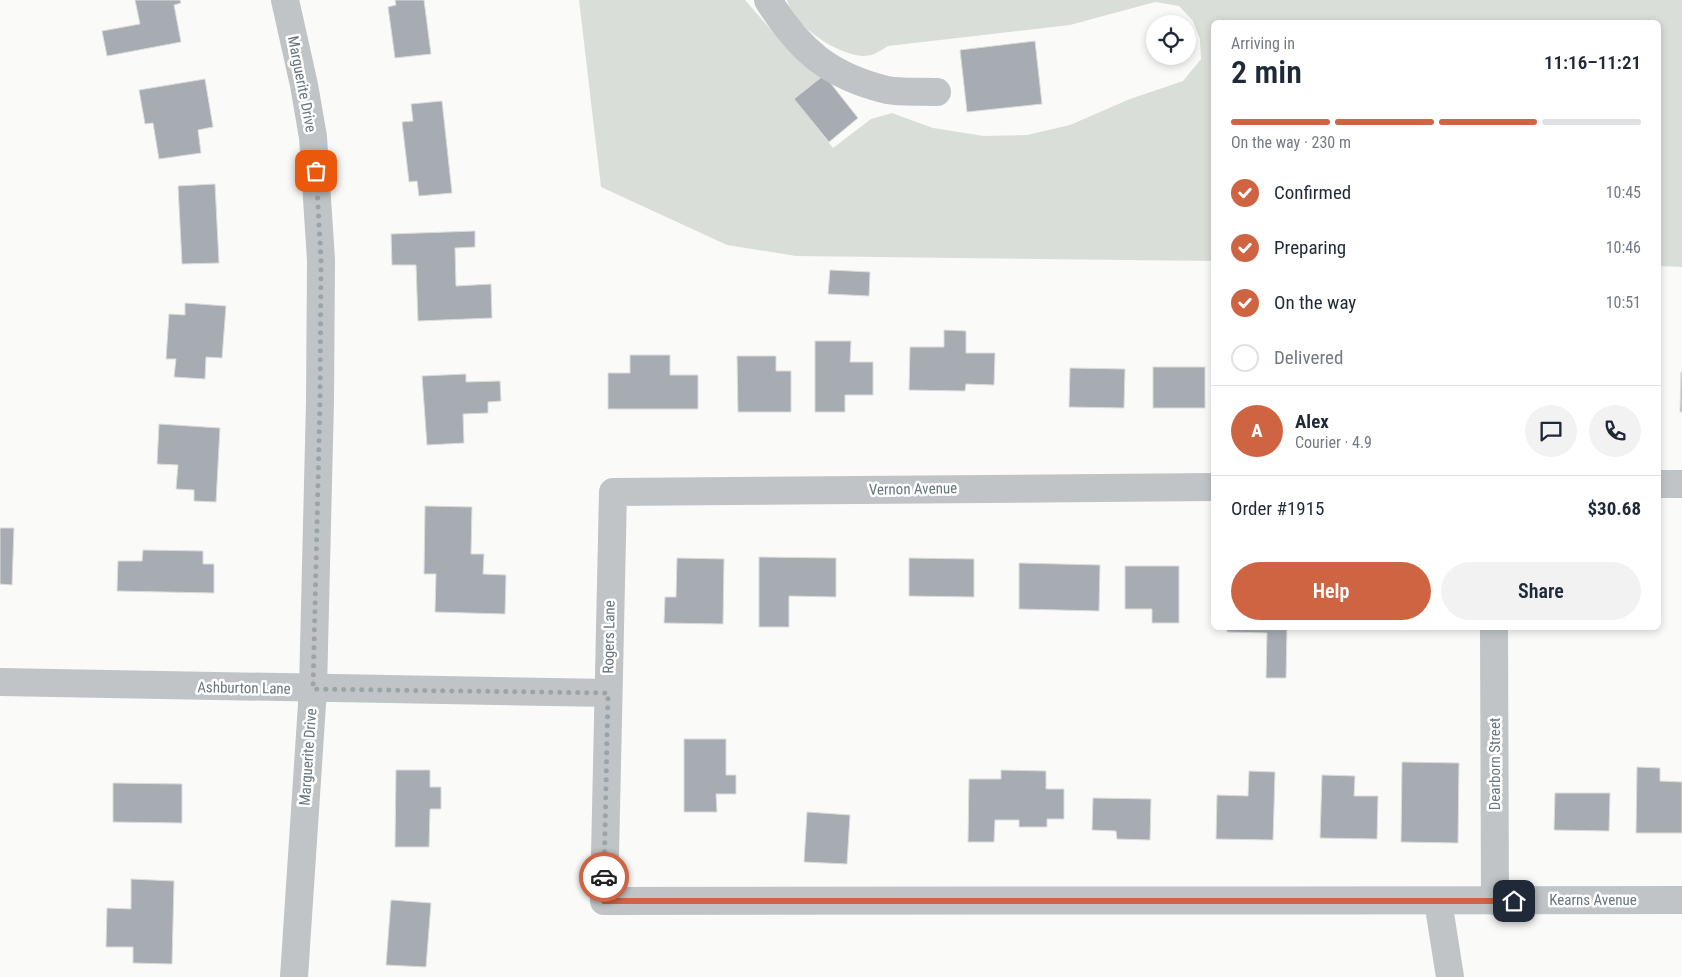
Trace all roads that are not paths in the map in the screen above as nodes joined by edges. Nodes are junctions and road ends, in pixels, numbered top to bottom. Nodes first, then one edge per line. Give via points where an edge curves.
1 (285, 0) edge
2 (768, 0) edge
3 (937, 92) dead end
4 (1661, 484) edge
5 (1682, 484) edge
6 (1211, 487) edge
7 (613, 492) joint
8 (1494, 630) edge
9 (0, 682) edge
10 (313, 689) junction
11 (608, 693) junction
12 (1682, 900) edge
13 (604, 901) joint
14 (1438, 901) junction
15 (1495, 901) junction
16 (294, 977) edge
17 (1450, 977) edge

1 - 10 street, Marguerite Drive via 313,137 321,260
2 - 3 street via 807,51 835,72 888,90
4 - 5 street
6 - 7 street, Vernon Avenue
7 - 11 street, Rogers Lane
8 - 15 street, Dearborn Street
9 - 10 street, Ashburton Lane
10 - 11 street, Ashburton Lane
10 - 16 street, Marguerite Drive
11 - 13 street, Rogers Lane
12 - 15 street, Kearns Avenue
13 - 14 street, Kearns Avenue
14 - 15 street, Kearns Avenue
14 - 17 street

